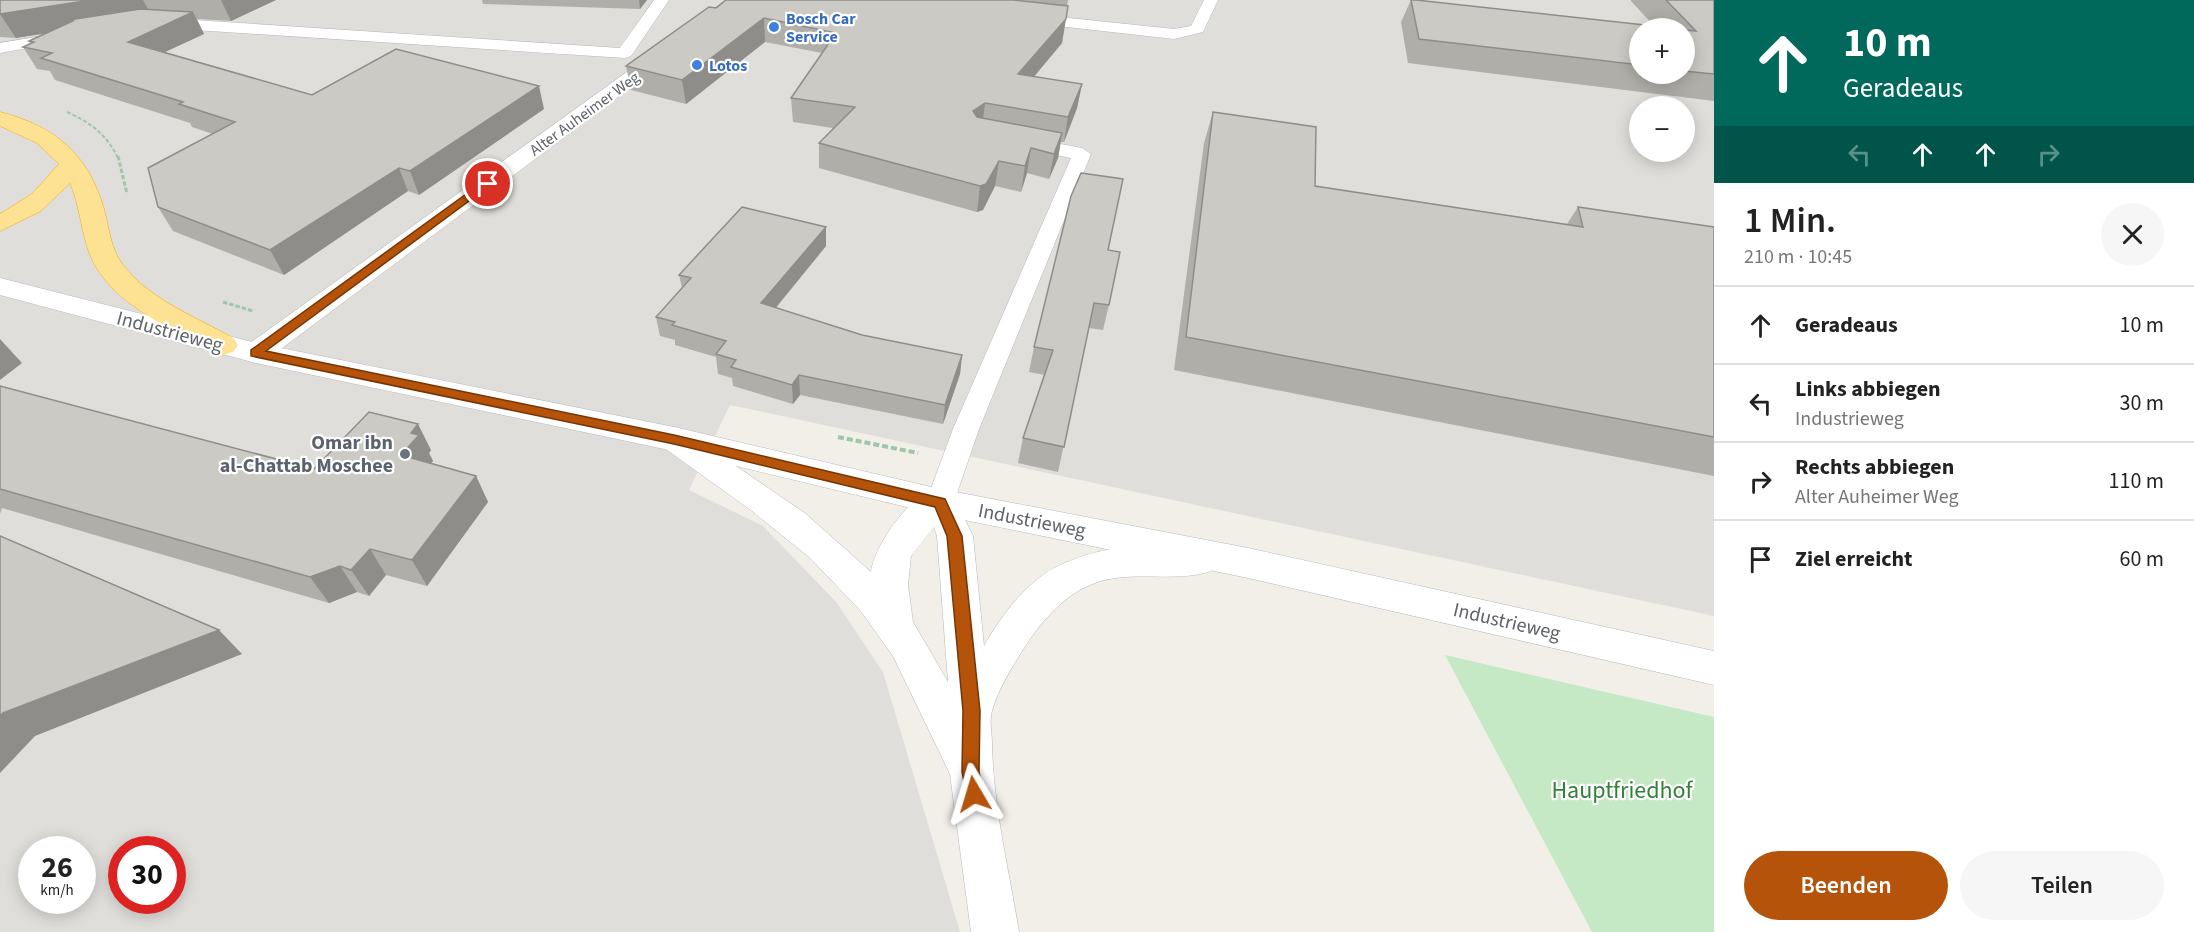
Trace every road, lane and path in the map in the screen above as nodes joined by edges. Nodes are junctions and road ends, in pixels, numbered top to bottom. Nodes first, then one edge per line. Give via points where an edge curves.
1 (662, 0) edge
2 (739, 0) edge
3 (992, 0) edge
4 (1211, 0) edge
5 (152, 22) edge
6 (82, 34) edge
7 (0, 48) edge
8 (63, 110) dead end
9 (0, 118) edge
10 (1004, 140) edge
11 (71, 163) junction
12 (128, 202) dead end
13 (0, 223) edge
14 (0, 286) edge
15 (222, 302) dead end
16 (294, 325) junction
17 (223, 345) junction
18 (256, 353) junction
19 (827, 434) dead end
20 (674, 440) junction
21 (954, 461) junction
22 (940, 502) junction
23 (1248, 563) junction
24 (895, 627) junction
25 (1714, 668) edge
26 (971, 711) junction
27 (971, 772) junction
28 (995, 932) edge

1 - 5 lane via 625,52
2 - 16 street, Alter Auheimer Weg
3 - 4 lane via 983,14 1174,34 1197,30
6 - 7 lane
8 - 12 path via 102,132 126,172
9 - 11 highway via 42,133
10 - 21 lane via 1082,154
11 - 13 highway via 58,185 38,202
11 - 17 highway via 89,200 99,243 110,266 127,287
14 - 17 street, Industrieweg
15 - 16 path
16 - 18 street, Alter Auheimer Weg
17 - 18 street, Industrieweg
18 - 20 street, Industrieweg
19 - 21 path
20 - 22 street, Industrieweg
20 - 24 street via 811,537 860,584
21 - 22 lane
22 - 23 street, Industrieweg
22 - 24 street via 909,526 891,554 889,589
22 - 26 street via 955,536
23 - 25 street, Industrieweg
23 - 26 street via 1158,558 1113,562 1073,573 1023,614 999,652
24 - 27 street
26 - 27 street
27 - 28 street

